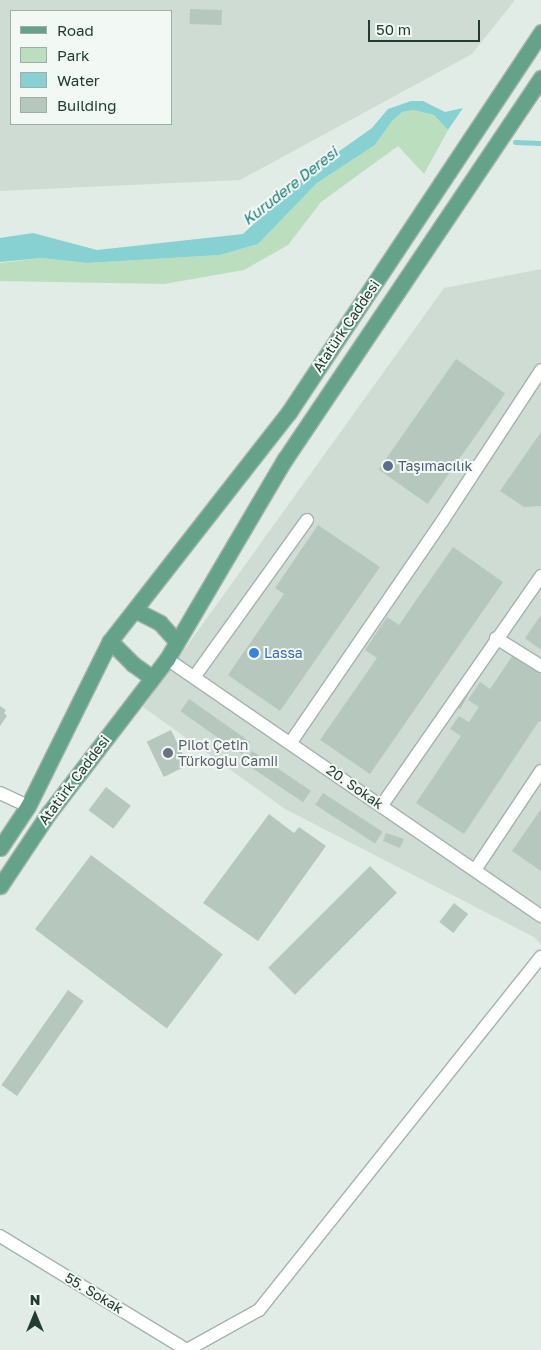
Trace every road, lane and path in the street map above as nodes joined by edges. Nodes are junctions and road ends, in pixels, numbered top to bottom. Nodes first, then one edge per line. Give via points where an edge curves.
1 (541, 32) edge
2 (541, 78) edge
3 (541, 370) edge
4 (307, 520) dead end
5 (541, 576) edge
6 (135, 610) junction
7 (496, 638) junction
8 (110, 641) junction
9 (176, 641) junction
10 (167, 659) junction
11 (541, 666) edge
12 (195, 676) junction
13 (151, 677) junction
14 (291, 742) junction
15 (541, 771) edge
16 (0, 793) edge
17 (382, 805) junction
18 (28, 806) junction
19 (0, 848) edge
20 (475, 870) junction
21 (0, 886) edge
22 (541, 916) edge
23 (541, 957) edge
24 (0, 1236) edge
25 (187, 1350) edge

1 - 6 main road, Atatürk Caddesi via 289,412
2 - 9 main road, Atatürk Caddesi via 285,459
3 - 14 street
4 - 12 street
5 - 7 street
6 - 8 main road, Atatürk Caddesi
6 - 9 main road via 160,623
7 - 11 street
7 - 17 street
8 - 13 main road
8 - 18 main road, Atatürk Caddesi
9 - 10 main road, Atatürk Caddesi
10 - 12 street, 20. Sokak
10 - 13 main road, Atatürk Caddesi
12 - 14 street, 20. Sokak
13 - 21 main road, Atatürk Caddesi via 48,814
14 - 17 street, 20. Sokak
15 - 20 street
16 - 18 street
17 - 20 street, 20. Sokak
18 - 19 main road, Atatürk Caddesi
20 - 22 street, 20. Sokak
23 - 25 street via 259,1310
24 - 25 street, 55. Sokak

